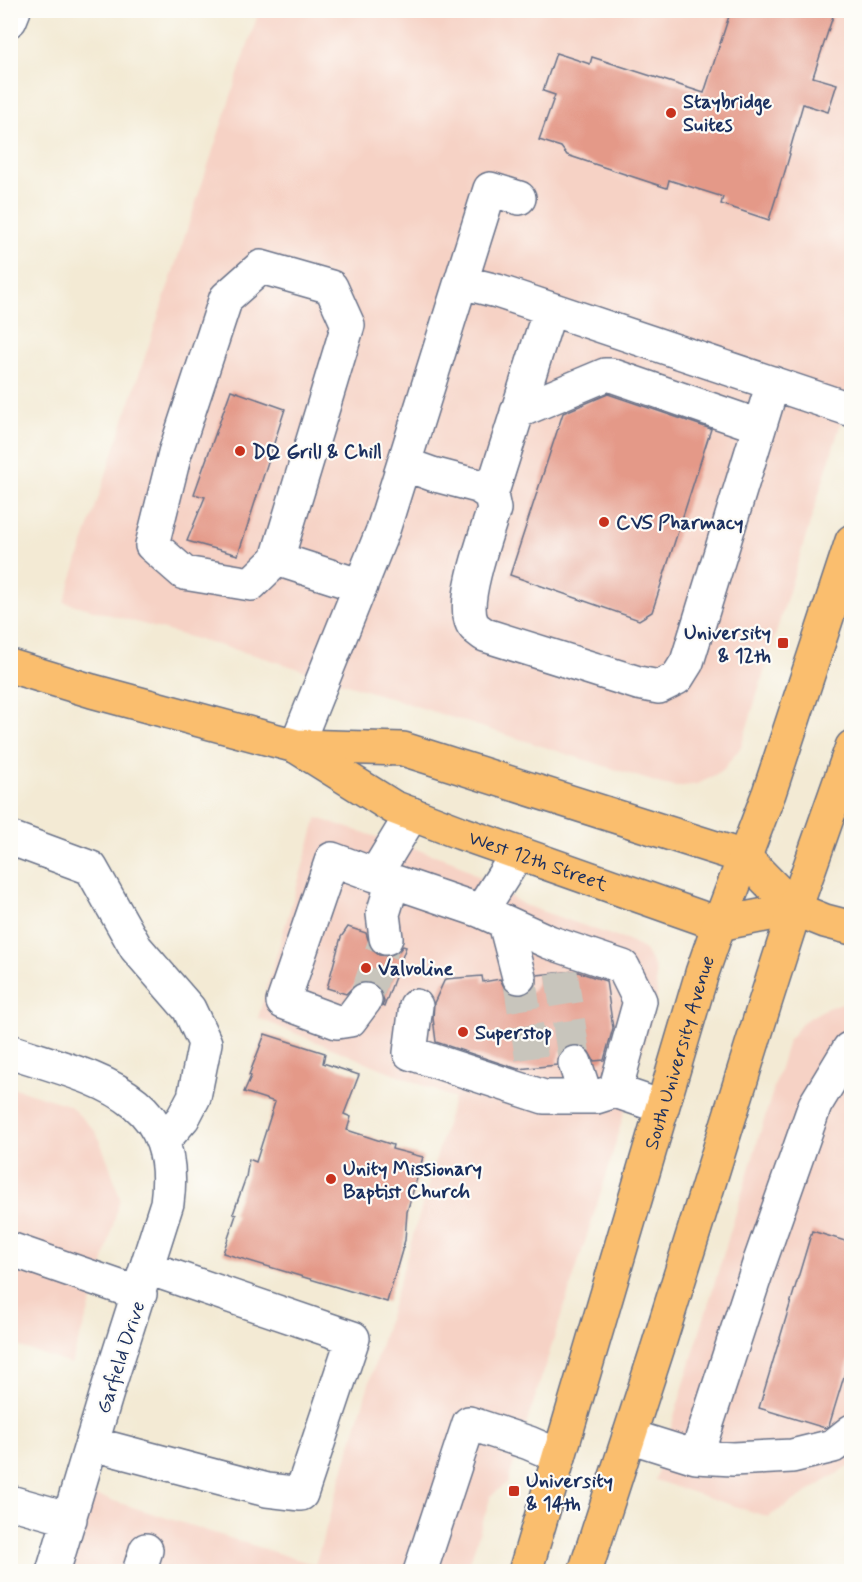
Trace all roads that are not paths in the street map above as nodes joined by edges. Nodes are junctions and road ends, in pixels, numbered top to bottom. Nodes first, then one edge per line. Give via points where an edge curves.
1 (14, 10) edge
2 (10, 20) edge
3 (519, 198) dead end
4 (461, 282) junction
5 (550, 309) junction
6 (772, 383) junction
7 (852, 410) edge
8 (517, 412) junction
9 (759, 426) junction
10 (404, 464) junction
11 (491, 495) junction
12 (852, 541) edge
13 (277, 559) junction
14 (361, 586) junction
15 (10, 666) edge
16 (296, 746) junction
17 (852, 747) edge
18 (412, 814) junction
19 (10, 838) edge
20 (518, 853) junction
21 (744, 857) junction
22 (384, 878) junction
23 (795, 909) junction
24 (493, 917) junction
25 (719, 924) junction
26 (377, 928) tunnel mouth
27 (852, 928) edge
28 (549, 942) junction
29 (561, 972) tunnel mouth
30 (519, 977) tunnel mouth
31 (353, 1005) tunnel mouth
32 (416, 1006) dead end
33 (852, 1050) edge
34 (10, 1051) edge
35 (575, 1063) tunnel mouth
36 (600, 1094) junction
37 (662, 1107) junction
38 (163, 1141) junction
39 (10, 1249) edge
40 (144, 1281) junction
41 (852, 1431) edge
42 (629, 1436) junction
43 (93, 1444) junction
44 (559, 1456) junction
45 (696, 1457) junction
46 (10, 1502) edge
47 (70, 1519) junction
48 (53, 1572) edge
49 (420, 1572) edge
50 (525, 1572) edge
51 (585, 1572) edge

1 - 2 street
3 - 4 street via 490,189
4 - 5 street
4 - 10 street
5 - 6 street
5 - 8 street
6 - 7 street
6 - 9 street
8 - 9 street via 611,375
8 - 11 street
9 - 11 street via 687,662 677,678 659,687 485,635 472,625 469,594 494,509
10 - 11 street via 478,486
10 - 14 street
12 - 21 main road, South University Avenue
13 - 13 street via 348,325 331,287 261,267 226,298 175,453 152,545 184,573 251,584
13 - 14 street
14 - 16 street
15 - 16 main road, West 12th Street
16 - 18 main road, West 12th Street via 393,807
16 - 21 main road, West 12th Street via 403,749
17 - 23 main road
18 - 20 main road, West 12th Street
18 - 22 street
19 - 38 street via 91,868 136,948 189,1009 205,1043 199,1079 183,1118
20 - 24 street
20 - 25 main road, West 12th Street
21 - 23 main road, West 12th Street
21 - 25 main road, South University Avenue
22 - 24 street
22 - 26 street
22 - 31 street via 332,859 283,1002 337,1022
23 - 25 main road
23 - 27 main road, West 12th Street
23 - 42 main road
24 - 28 street
24 - 30 street
25 - 37 main road, South University Avenue
28 - 29 street
28 - 36 street via 623,967 640,1001
32 - 36 street via 410,1053
33 - 45 street via 849,1049 815,1104
34 - 38 street, Garfield Drive via 102,1082 128,1097 149,1115
35 - 36 street
36 - 37 street
37 - 44 main road, South University Avenue
38 - 40 street, Garfield Drive via 168,1159 168,1203
39 - 40 street via 79,1272
40 - 43 street, Garfield Drive
40 - 43 street via 354,1338 301,1494 267,1491
41 - 45 street via 833,1446 792,1456
42 - 45 street
42 - 51 main road
43 - 47 street, Garfield Drive
44 - 49 street via 469,1424
44 - 50 main road, South University Avenue
46 - 47 street
47 - 48 street, Garfield Drive

